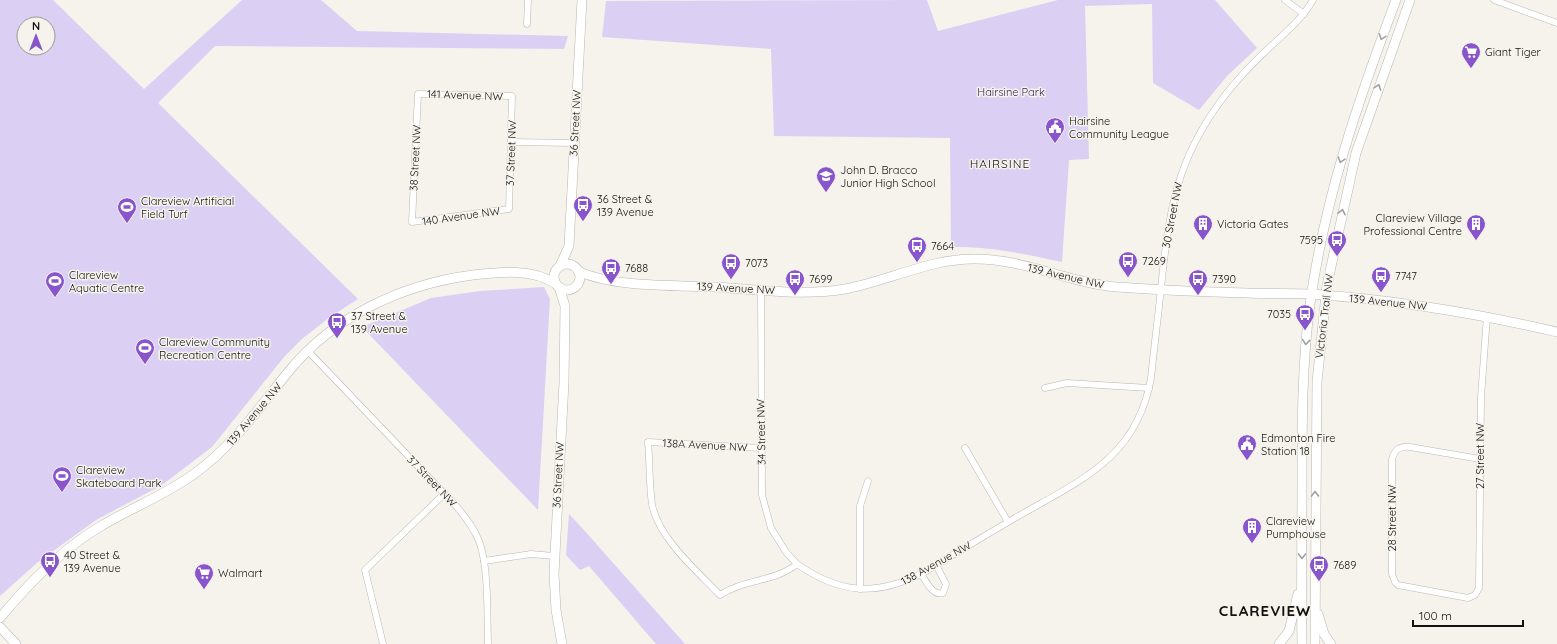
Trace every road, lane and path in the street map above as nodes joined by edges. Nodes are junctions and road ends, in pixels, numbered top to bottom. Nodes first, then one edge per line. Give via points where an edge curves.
1 (528, 0) edge
2 (582, 0) edge
3 (1285, 0) edge
4 (1312, 0) edge
5 (1396, 0) edge
6 (1410, 0) edge
7 (1494, 0) edge
8 (1304, 14) junction
9 (1557, 23) edge
10 (527, 24) dead end
11 (418, 94) joint
12 (512, 96) joint
13 (511, 142) junction
14 (574, 143) junction
15 (509, 209) joint
16 (412, 222) joint
17 (569, 246) junction
18 (559, 267) junction
19 (577, 270) junction
20 (534, 275) junction
21 (600, 278) junction
22 (558, 286) junction
23 (573, 288) junction
24 (1161, 288) junction
25 (761, 290) junction
26 (1312, 294) junction
27 (1325, 296) junction
28 (565, 306) junction
29 (1487, 316) junction
30 (1557, 332) edge
31 (308, 352) junction
32 (1045, 388) dead end
33 (1149, 388) junction
34 (761, 448) junction
35 (966, 448) dead end
36 (1111, 458) joint
37 (1480, 459) junction
38 (868, 481) dead end
39 (444, 494) junction
40 (1008, 522) junction
41 (554, 556) junction
42 (484, 561) junction
43 (798, 564) junction
44 (936, 565) junction
45 (921, 574) junction
46 (1301, 575) junction
47 (860, 589) junction
48 (1475, 595) joint
49 (1315, 603) junction
50 (0, 618) edge
51 (0, 627) edge
52 (16, 644) edge
53 (383, 644) edge
54 (488, 644) edge
55 (562, 644) edge
56 (1279, 644) edge
57 (1302, 644) edge
58 (1315, 644) edge
59 (1331, 644) edge

1 - 10 street
2 - 14 street, 36 Street NW
3 - 8 street
4 - 8 street, 30 Street NW
5 -> 26 street, Victoria Trail NW via 1369,73 1334,184
27 -> 6 street, Victoria Trail NW via 1356,153
7 - 9 street
8 - 24 street, 30 Street NW via 1241,75 1215,108 1196,140 1179,178 1171,207
11 - 12 street, 141 Avenue NW
11 - 16 street, 38 Street NW
12 - 13 street, 37 Street NW
13 - 14 street
13 - 15 street, 37 Street NW
14 - 17 street, 36 Street NW
15 - 16 street, 140 Avenue NW
17 - 18 street, 36 Street NW
17 - 19 street, 36 Street NW
18 - 19 street via 569,264
18 - 20 street, 139 Avenue NW
18 - 22 street via 554,276
19 - 21 street, 139 Avenue NW
19 - 23 street via 579,280
20 - 22 street, 139 Avenue NW via 548,278
20 - 31 street, 139 Avenue NW via 482,274 409,289 353,316
21 - 23 street, 139 Avenue NW
21 - 25 street, 139 Avenue NW via 639,283
22 - 23 street
22 - 28 street, 36 Street NW
23 - 28 street, 36 Street NW
24 - 25 street, 139 Avenue NW via 1091,283 1006,262 976,259 941,262 845,289 813,292
24 - 26 street, 139 Avenue NW
24 - 33 street, 30 Street NW
25 - 34 street, 34 Street NW
26 - 27 street, 139 Avenue NW
26 -> 46 street, Victoria Trail NW via 1303,387
27 - 29 street, 139 Avenue NW via 1405,303
49 -> 27 street, Victoria Trail NW via 1317,382
28 - 41 street, 36 Street NW via 564,382
29 - 30 street, 139 Avenue NW
29 - 37 street, 27 Street NW
31 - 39 street, 37 Street NW
31 - 50 street, 139 Avenue NW via 289,371 247,425 213,459 176,486 90,532 42,573
32 - 33 street via 1067,383
33 - 36 street, 30 Street NW via 1135,427
34 - 43 street, 34 Street NW via 762,495 766,515 778,539
34 - 43 street, 138A Avenue NW via 648,442 652,505 662,528 677,551 720,595 731,588 783,574
35 - 40 street
36 - 40 street, 138 Avenue NW via 1090,475
37 - 48 street, 27 Street NW via 1480,584
37 - 48 street, 28 Street NW via 1410,447 1397,449 1392,459 1392,574 1395,582 1398,585 1463,597
38 - 47 street via 860,506
39 - 42 street, 37 Street NW via 473,527 480,542
39 - 53 street via 365,570
40 - 44 street, 138 Avenue NW
41 - 42 street via 541,554
41 - 55 street, 36 Street NW via 556,610
42 - 54 street, 37 Street NW
43 - 47 street, 138 Avenue NW via 828,582
44 - 45 street, 138 Avenue NW
44 - 45 street via 946,584 943,593 932,590
45 - 47 street, 138 Avenue NW via 888,587
46 - 56 street via 1292,623
46 - 57 street, Victoria Trail NW
49 - 58 street, Victoria Trail NW
49 - 59 street via 1324,634
51 - 52 street

